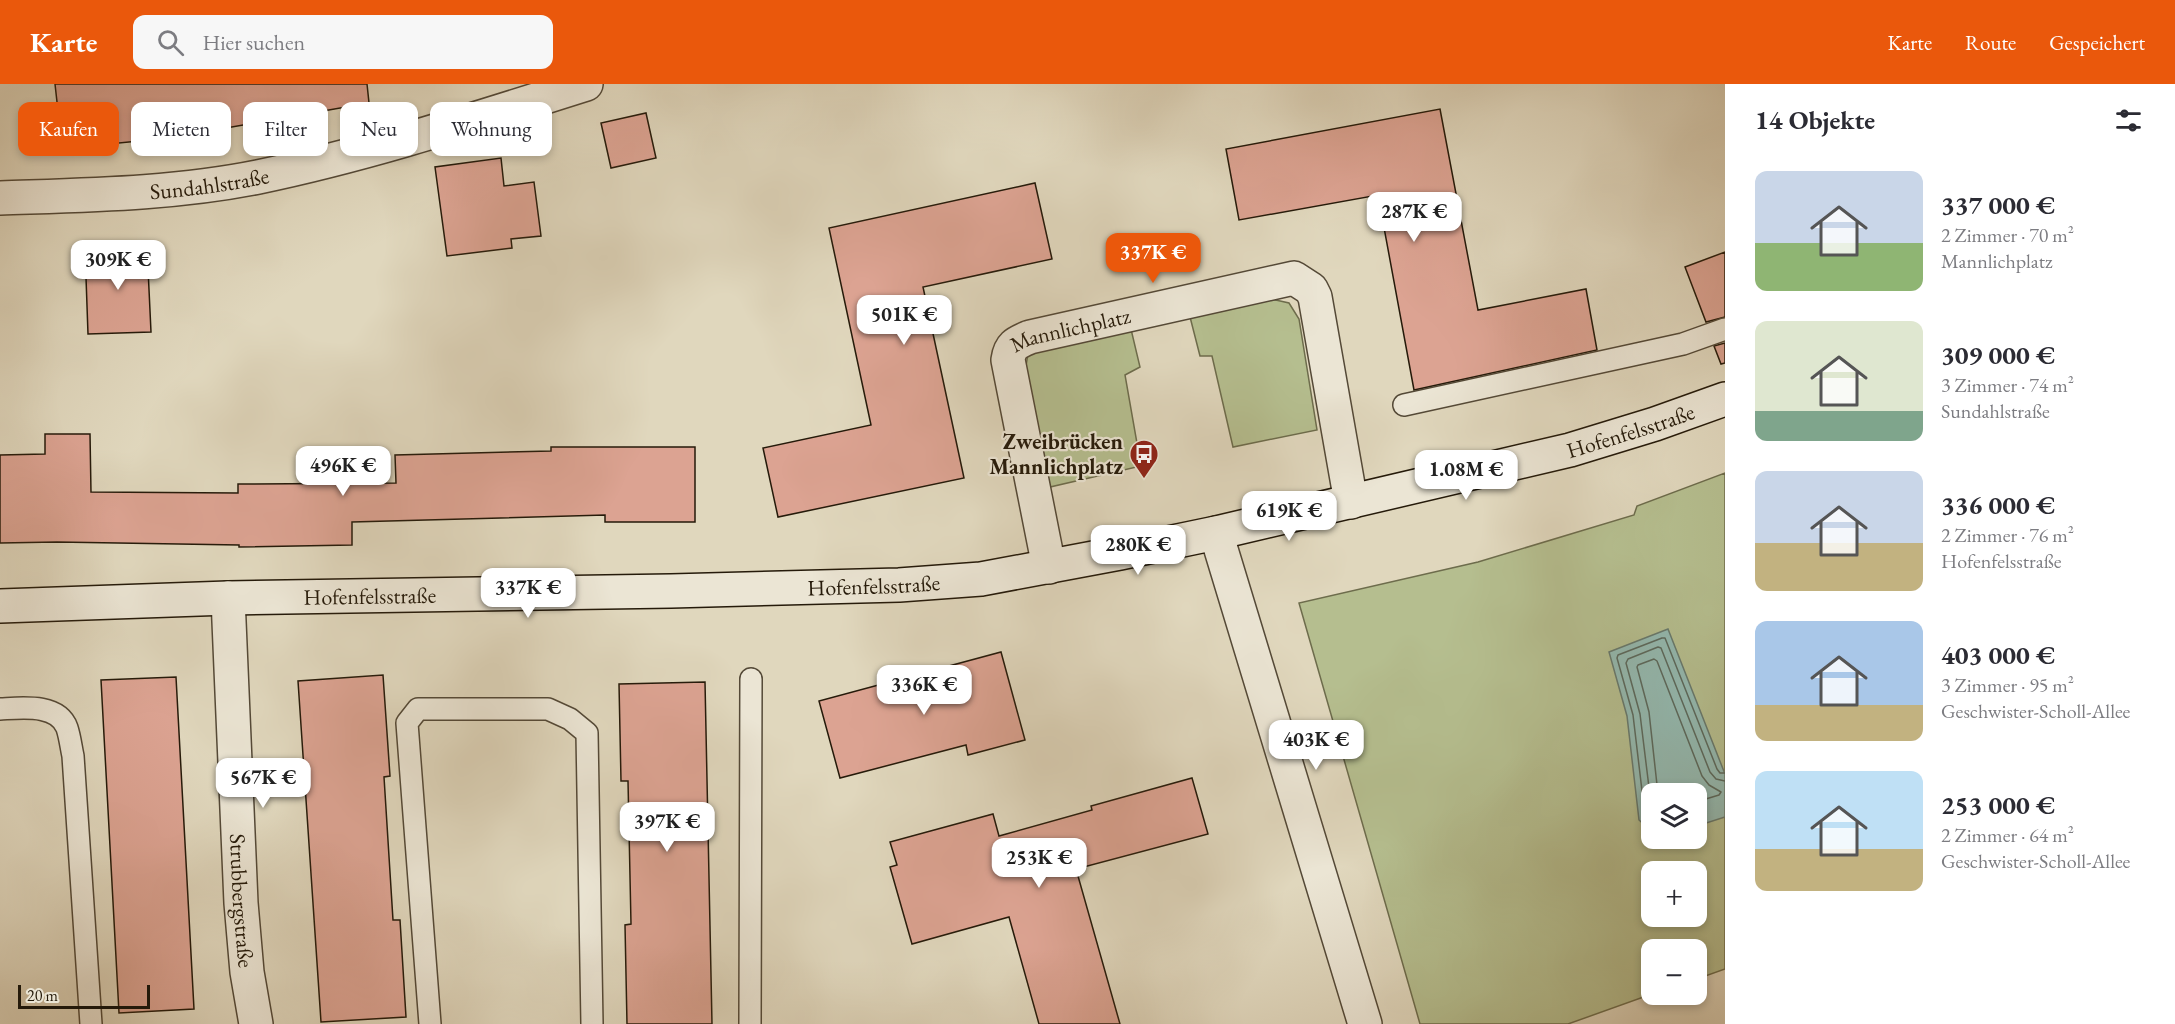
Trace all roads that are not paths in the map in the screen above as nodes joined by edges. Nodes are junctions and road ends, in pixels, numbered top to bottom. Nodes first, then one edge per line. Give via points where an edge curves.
1 (586, 84) edge
2 (0, 198) edge
3 (1725, 329) edge
4 (1725, 399) edge
5 (1404, 405) dead end
6 (1350, 502) junction
7 (1216, 533) junction
8 (1048, 567) junction
9 (228, 598) junction
10 (0, 606) edge
11 (751, 679) dead end
12 (0, 709) edge
13 (91, 1024) edge
14 (256, 1024) edge
15 (430, 1024) edge
16 (592, 1024) edge
17 (750, 1024) edge
18 (1365, 1024) edge

1 - 2 street, Sundahlstraße via 351,155 256,178 180,188
3 - 5 lane via 1683,344
4 - 6 street, Hofenfelsstraße via 1569,450
6 - 7 street, Hofenfelsstraße
6 - 8 street, Mannlichplatz via 1315,297 1311,289 1294,278 1030,337 1010,350 1008,360
7 - 8 street, Hofenfelsstraße
7 - 18 street
8 - 9 street, Hofenfelsstraße via 981,579 899,585
9 - 10 street, Hofenfelsstraße
9 - 14 street, Strubbergstraße via 242,903
11 - 17 lane
12 - 13 lane via 33,707 56,715 67,727 73,756
15 - 16 lane via 407,723 418,709 548,709 570,719 587,733

